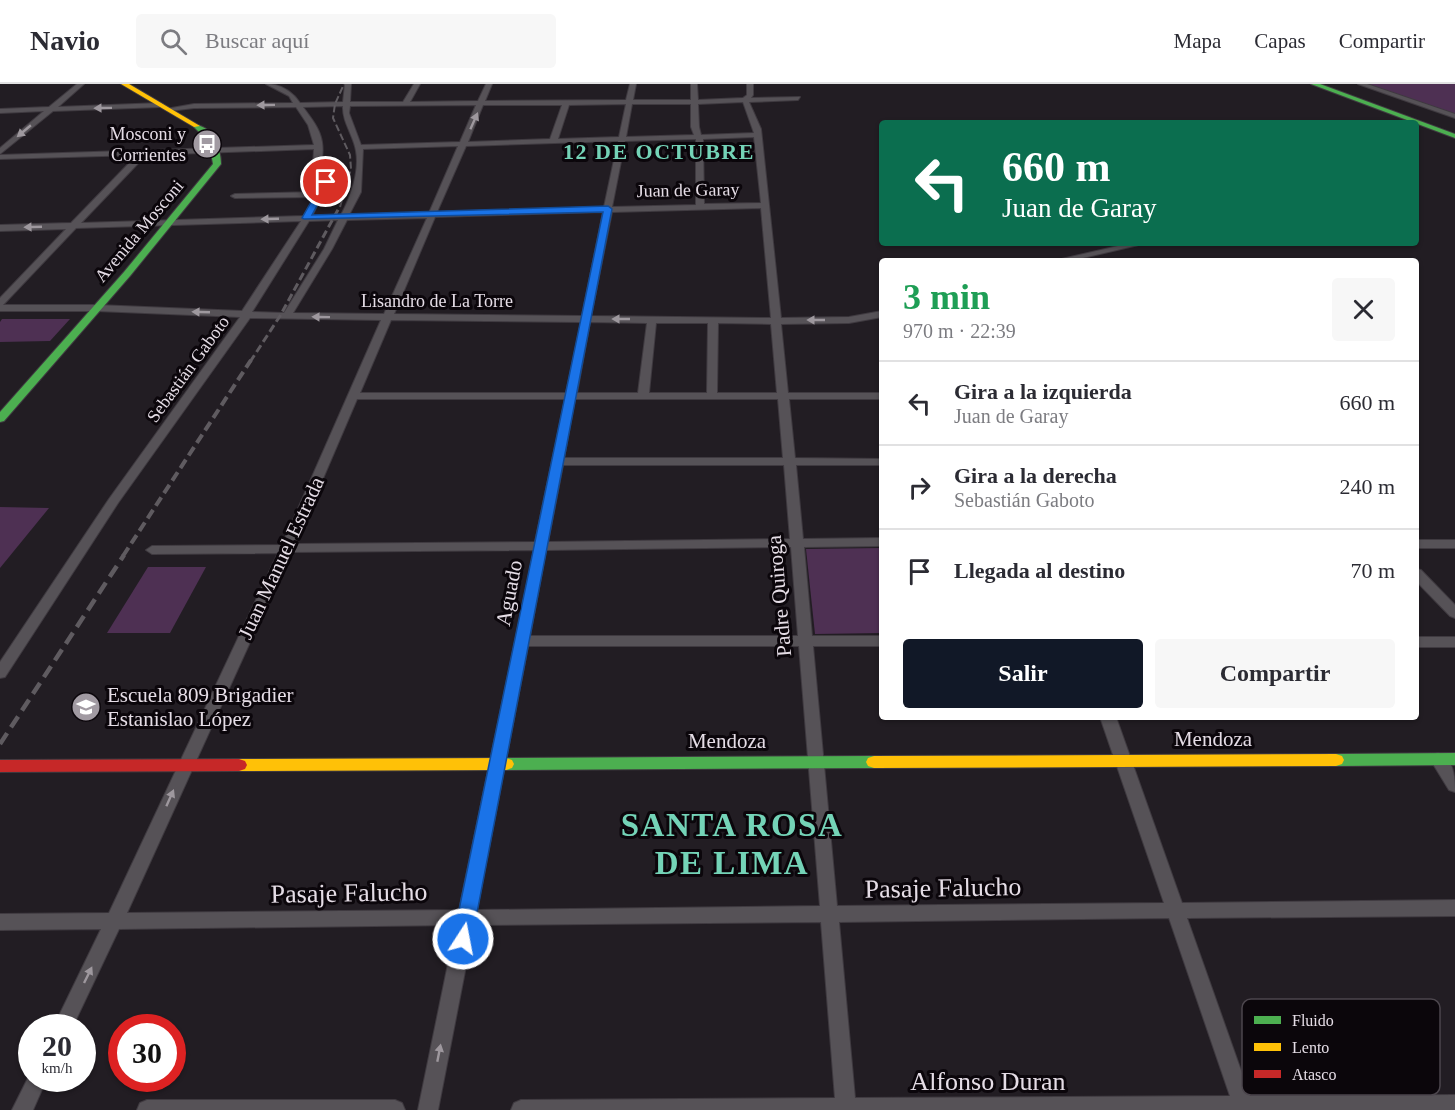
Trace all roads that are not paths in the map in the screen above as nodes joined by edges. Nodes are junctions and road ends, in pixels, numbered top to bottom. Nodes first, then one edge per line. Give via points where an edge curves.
1 (81, 84) edge
2 (124, 84) edge
3 (269, 84) edge
4 (348, 84) edge
5 (417, 84) edge
6 (489, 84) edge
7 (633, 84) edge
8 (694, 84) edge
9 (750, 84) edge
10 (1314, 84) edge
11 (1325, 84) edge
12 (1361, 84) edge
13 (798, 98) dead end
14 (745, 100) junction
15 (693, 102) junction
16 (482, 103) junction
17 (566, 103) junction
18 (629, 103) junction
19 (345, 104) junction
20 (405, 104) junction
21 (297, 105) junction
22 (165, 107) junction
23 (50, 110) junction
24 (0, 111) edge
25 (1455, 116) edge
26 (1412, 120) edge
27 (1419, 123) edge
28 (1455, 132) edge
29 (757, 135) junction
30 (1455, 136) edge
31 (698, 137) junction
32 (622, 140) junction
33 (553, 142) junction
34 (463, 144) junction
35 (316, 147) junction
36 (358, 147) junction
37 (218, 151) junction
38 (0, 152) edge
39 (143, 153) junction
40 (0, 158) edge
41 (320, 194) junction
42 (235, 196) dead end
43 (765, 205) junction
44 (700, 207) junction
45 (608, 209) junction
46 (434, 214) junction
47 (345, 217) junction
48 (307, 218) junction
49 (171, 223) junction
50 (73, 226) junction
51 (0, 228) edge
52 (1129, 246) edge
53 (1071, 258) edge
54 (0, 303) edge
55 (0, 308) edge
56 (97, 308) junction
57 (248, 314) junction
58 (287, 316) junction
59 (878, 316) edge
60 (387, 318) junction
61 (585, 319) junction
62 (652, 319) junction
63 (713, 320) junction
64 (775, 321) junction
65 (354, 396) junction
66 (570, 396) junction
67 (643, 396) junction
68 (712, 396) junction
69 (784, 396) junction
70 (879, 396) edge
71 (0, 419) edge
72 (557, 461) junction
73 (879, 462) edge
74 (789, 463) junction
75 (797, 542) junction
76 (879, 542) edge
77 (1419, 544) edge
78 (1455, 544) edge
79 (541, 545) junction
80 (287, 548) junction
81 (152, 550) dead end
82 (1419, 576) edge
83 (1455, 613) edge
84 (806, 641) junction
85 (879, 641) edge
86 (523, 642) junction
87 (1419, 642) edge
88 (1455, 642) edge
89 (0, 674) edge
90 (1109, 720) edge
91 (1438, 759) junction
92 (1455, 759) edge
93 (1123, 760) junction
94 (816, 762) junction
95 (497, 764) junction
96 (0, 766) edge
97 (184, 766) junction
98 (1455, 786) edge
99 (1455, 908) edge
100 (1175, 911) junction
101 (830, 915) junction
102 (467, 918) junction
103 (114, 921) junction
104 (0, 922) edge
105 (69, 1014) edge
106 (31, 1092) edge
107 (1455, 1106) edge
108 (1244, 1108) edge
109 (1417, 1108) edge
110 (235, 1109) edge
111 (846, 1109) edge
112 (1044, 1109) edge
113 (22, 1110) edge
114 (147, 1110) edge
115 (395, 1110) edge
116 (428, 1110) edge
117 (521, 1110) edge
118 (633, 1110) edge

1 - 23 street
2 - 22 main road
3 - 21 street via 291,95
4 - 19 street
5 - 20 street
6 - 16 street, Juan Manuel Estrada
7 - 18 street, Aguado
8 - 15 street
9 - 14 street via 750,95
10 - 26 main road
11 - 28 main road
12 - 25 street
13 - 14 street
14 - 15 street
14 - 29 street, Padre Quiroga
15 - 18 street
15 - 31 street
16 - 17 street
16 - 20 street
34 -> 16 street, Juan Manuel Estrada
17 - 18 street
17 - 33 street
18 - 32 street, Aguado
19 - 20 street
19 - 21 street
19 - 36 street
21 -> 22 street
21 - 35 street via 316,133
22 -> 23 street
22 - 37 main road via 207,132
23 - 24 street
23 -> 38 street
27 - 30 main road
29 - 31 street
29 - 43 street, Padre Quiroga
31 - 32 street
31 - 44 street
32 - 33 street
32 - 45 street, Aguado
33 - 34 street
34 - 36 street
34 - 46 street, Juan Manuel Estrada
35 - 37 street
35 - 41 street via 317,166 326,179
36 - 47 street via 359,184
37 - 39 street
37 - 49 main road, Avenida Mosconi via 213,172
39 - 40 street
39 - 50 street
41 - 42 street
41 - 48 street, Sebastián Gaboto
43 - 44 street, Juan de Garay
43 - 64 street, Padre Quiroga
44 - 45 street, Juan de Garay
45 - 46 street, Juan de Garay
45 - 61 street, Aguado
46 - 47 street, Juan de Garay
46 - 60 street, Juan Manuel Estrada
47 - 48 street, Juan de Garay
47 - 58 street
48 -> 49 street, Juan de Garay
48 - 57 street, Sebastián Gaboto
49 - 50 street, Juan de Garay
49 - 56 main road, Avenida Mosconi
50 -> 51 street, Juan de Garay
50 - 54 street
52 - 53 street
55 - 56 street, Lisandro de La Torre
57 -> 56 street, Lisandro de La Torre
56 - 71 main road, Avenida Mosconi
57 - 58 street, Lisandro de La Torre
57 - 89 street, Sebastián Gaboto via 113,502
60 -> 58 street, Lisandro de La Torre
59 -> 64 street, Lisandro de La Torre
60 - 61 street, Lisandro de La Torre
60 - 65 street, Juan Manuel Estrada
62 -> 61 street, Lisandro de La Torre
61 - 66 street, Aguado
62 - 63 street, Lisandro de La Torre
62 - 67 street
63 - 64 street, Lisandro de La Torre
63 - 68 street
64 - 69 street, Padre Quiroga
65 - 66 street
65 - 80 street, Juan Manuel Estrada
66 - 67 street
66 - 72 street, Aguado
67 - 68 street
68 - 69 street
69 - 70 street
69 - 74 street, Padre Quiroga
72 - 74 street
72 - 79 street, Aguado
73 - 74 street
74 - 75 street, Padre Quiroga
75 - 76 street
75 - 79 street
75 - 84 street, Padre Quiroga
77 - 78 street
79 - 80 street
79 - 86 street, Aguado
80 - 81 street
80 - 97 street, Juan Manuel Estrada
82 - 83 street
84 - 85 street
84 - 86 street
84 - 94 street, Padre Quiroga
86 - 95 street, Aguado
87 - 88 street
90 - 93 street
91 - 92 main road, Mendoza
91 - 93 main road, Mendoza
91 - 98 street
93 - 94 main road, Mendoza
93 - 100 street
94 - 95 main road, Mendoza
94 - 101 street, Padre Quiroga
95 - 97 main road, Mendoza
95 - 102 street, Aguado
96 - 97 main road, Mendoza
103 -> 97 street, Juan Manuel Estrada
99 - 100 street, Pasaje Falucho
100 - 101 street, Pasaje Falucho
100 - 108 street
101 - 102 street, Pasaje Falucho
101 - 111 street, Padre Quiroga
102 - 103 street, Pasaje Falucho
116 -> 102 street, Aguado
103 - 104 street, Pasaje Falucho
105 -> 103 street, Juan Manuel Estrada
106 - 113 street
107 - 109 street, Alfonso Duran
108 - 109 street, Alfonso Duran
108 - 112 street, Alfonso Duran
110 - 114 street
110 - 115 street
111 - 112 street, Alfonso Duran
111 - 118 street, Alfonso Duran
117 - 118 street, Alfonso Duran

